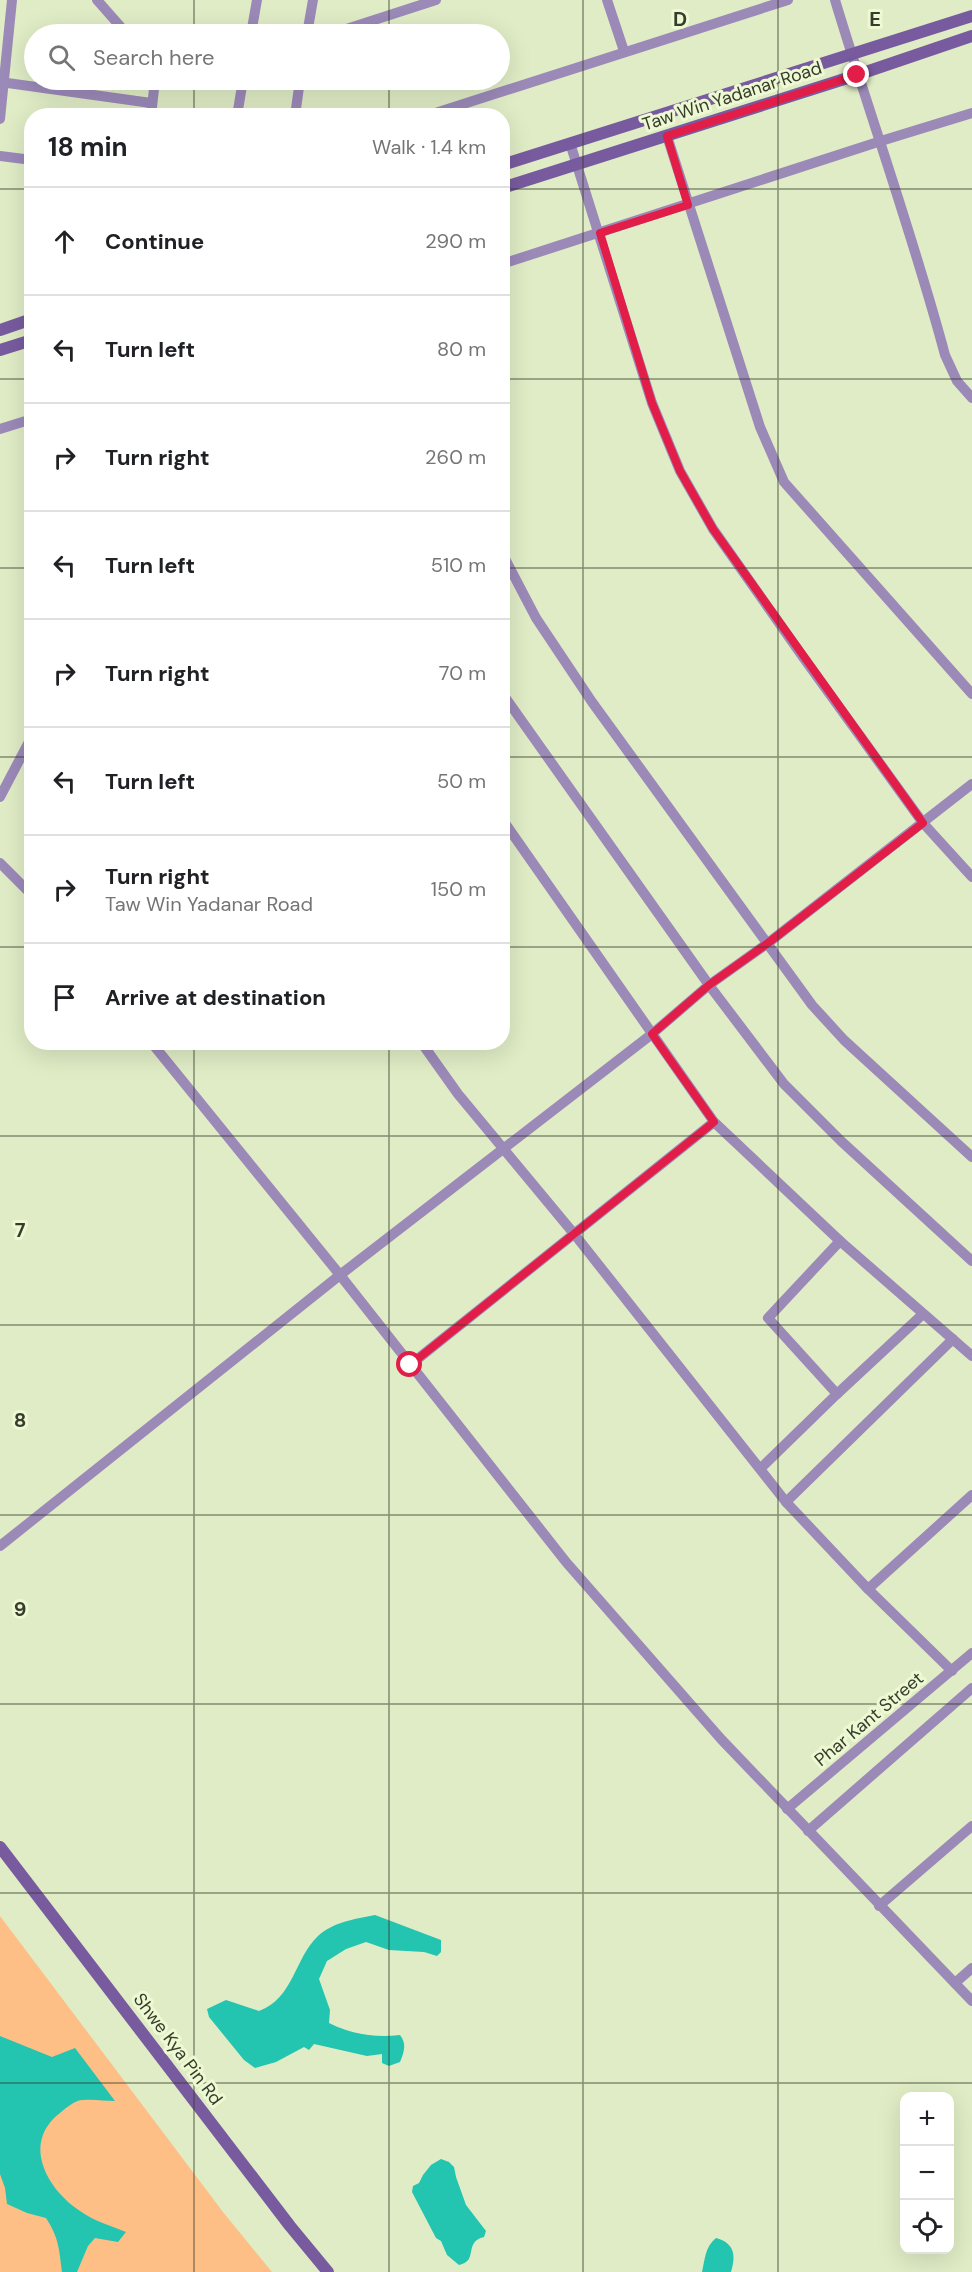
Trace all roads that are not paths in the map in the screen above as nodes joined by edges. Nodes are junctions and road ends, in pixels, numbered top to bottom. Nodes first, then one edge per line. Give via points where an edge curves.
1 (12, 0) edge
2 (96, 0) edge
3 (257, 0) edge
4 (313, 0) edge
5 (436, 0) edge
6 (608, 0) edge
7 (788, 0) edge
8 (835, 0) edge
9 (972, 16) edge
10 (118, 24) edge
11 (253, 24) edge
12 (309, 24) edge
13 (362, 24) edge
14 (972, 36) edge
15 (624, 51) junction
16 (852, 55) junction
17 (857, 75) junction
18 (2, 82) edge
19 (24, 85) edge
20 (510, 88) edge
21 (57, 90) edge
22 (154, 90) edge
23 (241, 90) edge
24 (299, 90) edge
25 (505, 90) edge
26 (152, 104) junction
27 (152, 108) edge
28 (238, 108) edge
29 (296, 108) edge
30 (450, 108) edge
31 (972, 113) edge
32 (0, 119) edge
33 (667, 136) junction
34 (881, 141) junction
35 (570, 143) junction
36 (0, 156) edge
37 (24, 159) edge
38 (510, 162) edge
39 (577, 164) junction
40 (510, 185) edge
41 (688, 205) junction
42 (600, 233) junction
43 (510, 261) edge
44 (24, 322) edge
45 (0, 330) edge
46 (24, 342) edge
47 (0, 350) edge
48 (972, 398) edge
49 (24, 422) edge
50 (0, 429) edge
51 (510, 568) edge
52 (972, 694) edge
53 (510, 704) edge
54 (24, 751) edge
55 (972, 784) edge
56 (0, 797) edge
57 (923, 823) junction
58 (510, 830) edge
59 (0, 863) edge
60 (972, 877) edge
61 (24, 887) edge
62 (768, 943) junction
63 (709, 985) junction
64 (652, 1034) junction
65 (158, 1050) edge
66 (427, 1050) edge
67 (714, 1122) junction
68 (504, 1150) junction
69 (972, 1158) edge
70 (575, 1235) junction
71 (840, 1241) junction
72 (972, 1261) edge
73 (340, 1275) junction
74 (923, 1314) junction
75 (953, 1339) junction
76 (972, 1356) edge
77 (410, 1365) junction
78 (837, 1394) junction
79 (761, 1468) junction
80 (972, 1495) edge
81 (786, 1502) junction
82 (0, 1546) edge
83 (868, 1588) junction
84 (972, 1653) edge
85 (952, 1671) junction
86 (972, 1688) edge
87 (787, 1809) junction
88 (972, 1826) edge
89 (808, 1831) junction
90 (0, 1847) edge
91 (879, 1906) junction
92 (972, 1968) edge
93 (955, 1983) junction
94 (972, 2001) edge
95 (328, 2272) edge

1 - 18 street
2 - 10 street
3 - 11 street
4 - 12 street
5 - 13 street
6 - 15 street
7 - 15 street
8 - 16 street
9 - 16 main road, Taw Win Yadanar Road
14 - 17 main road, Taw Win Yadanar Road
15 - 20 street
16 - 17 street
16 - 35 main road, Taw Win Yadanar Road
17 - 33 main road, Taw Win Yadanar Road
17 - 34 street
18 - 19 street
18 - 32 street
21 - 26 street
22 - 26 street
23 - 28 street
24 - 29 street
25 - 30 street
26 - 27 street
31 - 34 street
33 - 39 main road, Taw Win Yadanar Road
33 - 41 street
34 - 41 street
34 - 48 street via 945,355 957,381
35 - 38 main road, Taw Win Yadanar Road
35 - 39 street
36 - 37 street
39 - 40 main road, Taw Win Yadanar Road
39 - 42 street
41 - 42 street
41 - 52 street via 760,427 784,482
42 - 43 street
42 - 57 street via 652,403 680,471 713,529
44 - 45 main road
46 - 47 main road
49 - 50 street
51 - 62 street via 536,618 592,702
53 - 63 street
54 - 56 street
55 - 57 street
57 - 60 street
57 - 62 street
58 - 64 street
59 - 61 street
62 - 63 street
62 - 69 street via 812,1005 844,1040
63 - 64 street
63 - 72 street via 784,1084
64 - 67 street
64 - 68 street
65 - 73 street
66 - 68 street
67 - 70 street
67 - 71 street
68 - 70 street
68 - 73 street
70 - 77 street
70 - 79 street
71 - 74 street
71 - 78 street via 768,1318
73 - 77 street
73 - 82 street
74 - 75 street
74 - 78 street
75 - 76 street
75 - 81 street
77 - 87 street via 566,1562
78 - 79 street
79 - 81 street
80 - 83 street
81 - 83 street
83 - 85 street
84 - 85 street, Phar Kant Street
85 - 87 street, Phar Kant Street
86 - 89 street
87 - 89 street
88 - 91 street
89 - 91 street
90 - 95 main road, Shwe Kya Pin Rd
91 - 93 street
92 - 93 street
93 - 94 street

